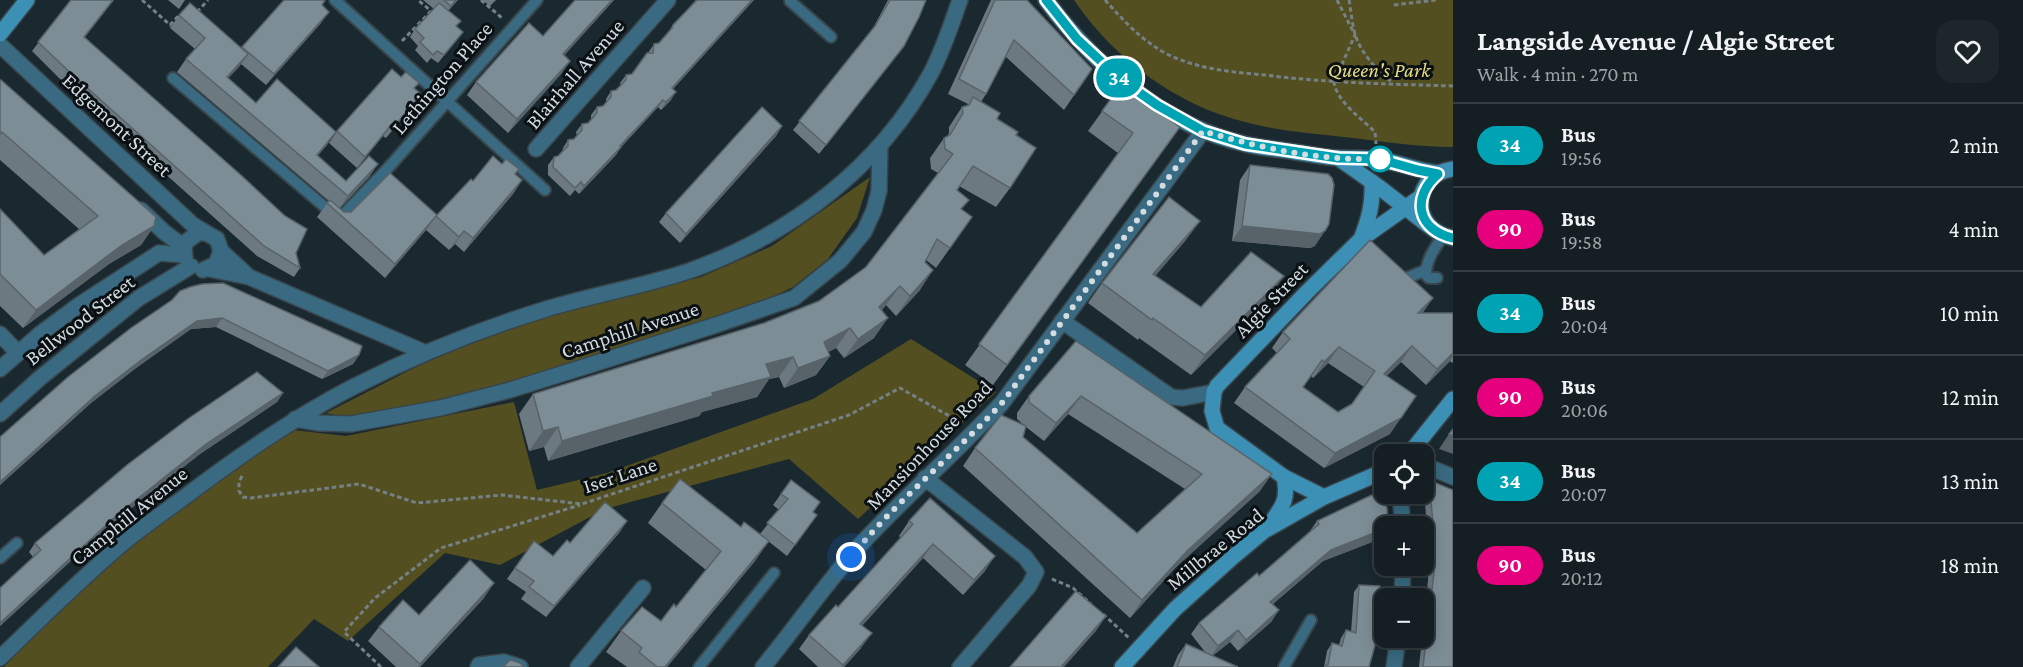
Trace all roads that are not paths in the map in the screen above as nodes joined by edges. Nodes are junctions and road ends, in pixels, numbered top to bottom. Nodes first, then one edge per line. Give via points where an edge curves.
1 (27, 0) edge
2 (335, 0) edge
3 (537, 0) edge
4 (668, 0) edge
5 (791, 0) edge
6 (960, 0) edge
7 (1046, 0) edge
8 (0, 34) edge
9 (831, 37) dead end
10 (0, 45) edge
11 (173, 78) dead end
12 (447, 102) junction
13 (1203, 131) junction
14 (880, 146) junction
15 (536, 149) dead end
16 (1338, 158) junction
17 (1446, 172) edge
18 (1372, 182) junction
19 (545, 190) dead end
20 (1422, 196) junction
21 (129, 200) edge
22 (1405, 209) junction
23 (1429, 226) junction
24 (206, 233) junction
25 (1448, 237) edge
26 (1361, 239) junction
27 (222, 251) junction
28 (186, 256) junction
29 (209, 269) junction
30 (1426, 270) junction
31 (249, 277) junction
32 (1437, 278) dead end
33 (1404, 279) edge
34 (1062, 321) junction
35 (0, 334) edge
36 (18, 353) junction
37 (426, 353) junction
38 (0, 369) edge
39 (1214, 392) junction
40 (1453, 399) edge
41 (0, 414) edge
42 (295, 419) junction
43 (1417, 444) edge
44 (1434, 469) edge
45 (1374, 475) edge
46 (1284, 477) junction
47 (1453, 477) edge
48 (925, 478) junction
49 (1324, 497) junction
50 (1264, 531) junction
51 (17, 543) dead end
52 (0, 558) edge
53 (774, 573) dead end
54 (643, 588) dead end
55 (1311, 620) dead end
56 (1397, 648) edge
57 (0, 658) edge
58 (478, 667) edge
59 (520, 667) edge
60 (578, 667) edge
61 (699, 667) edge
62 (763, 667) edge
63 (960, 667) edge
64 (1122, 667) edge
65 (1284, 667) edge
66 (1394, 667) edge

1 - 8 street
2 - 12 lane
3 - 12 lane, Lethington Place
4 - 15 street, Blairhall Avenue
5 - 9 lane
6 - 14 street, Camphill Avenue via 933,69
7 - 13 street via 1080,42 1120,79
10 - 24 street, Edgemont Street
11 - 12 lane, Lethington Place via 339,219
12 - 19 lane
13 - 16 street via 1245,144
13 - 34 street, Mansionhouse Road
14 - 37 street, Camphill Avenue via 812,207 764,239 726,257 686,272 518,318
14 - 42 street, Camphill Avenue via 879,191 864,232 840,261 794,298 579,369 440,408 351,424
16 - 17 street via 1379,159 1418,170
16 - 18 street
17 - 20 street, Algie Street via 1431,180
18 - 22 street
18 - 26 street, Algie Street via 1372,205
20 - 22 street, Algie Street
20 - 23 street via 1422,216
21 - 28 street
22 - 23 street
22 - 26 street, Algie Street
23 - 25 street
24 - 27 street via 217,240
24 - 28 street via 191,236
25 - 30 lane via 1432,253
26 - 39 street, Algie Street
27 - 29 street
27 - 31 street
28 - 29 street via 202,270
28 - 36 street, Bellwood Street via 159,253 79,305
28 - 41 street, Bellwood Street
29 - 31 street
30 - 32 lane via 1430,278
30 - 33 lane
31 - 37 street
34 - 39 street via 1171,397
34 - 48 street, Mansionhouse Road via 1002,403
35 - 36 street
36 - 38 street, Bellwood Street
37 - 42 street, Camphill Avenue
39 - 46 street via 1212,411 1218,428
40 - 43 street
42 - 57 street, Camphill Avenue via 129,538
44 - 47 street
45 - 49 street, Millbrae Road
46 - 49 street
46 - 50 street via 1284,505
48 - 62 street, Mansionhouse Road via 861,544
48 - 63 street via 1025,557 1036,573
49 - 50 street, Millbrae Road
50 - 64 street, Millbrae Road via 1174,609
51 - 52 lane
53 - 61 lane
54 - 60 street
55 - 65 lane
56 - 66 street
58 - 59 street via 504,662

